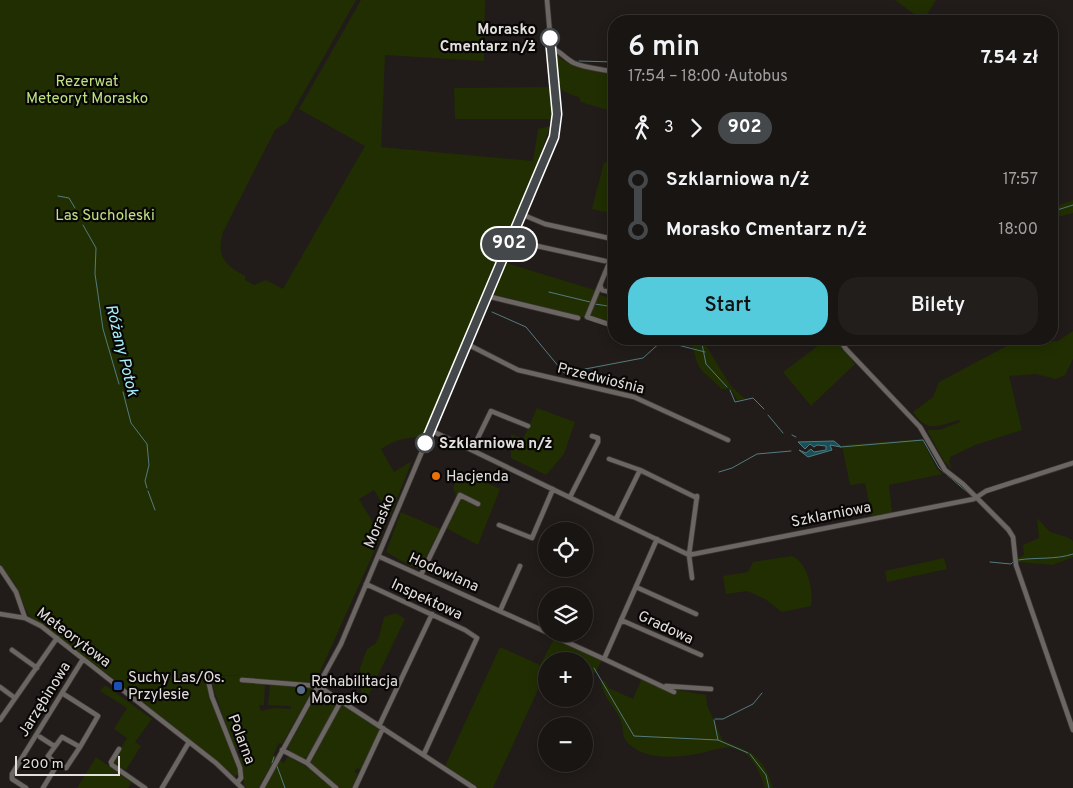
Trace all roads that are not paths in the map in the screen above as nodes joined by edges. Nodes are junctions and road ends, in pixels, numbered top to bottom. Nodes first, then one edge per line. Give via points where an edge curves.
1 (547, 0) edge
2 (550, 48) junction
3 (608, 71) edge
4 (521, 214) junction
5 (608, 238) edge
6 (510, 240) junction
7 (605, 261) dead end
8 (608, 266) edge
9 (600, 285) junction
10 (608, 292) edge
11 (487, 296) junction
12 (578, 318) dead end
13 (608, 324) edge
14 (466, 344) junction
15 (843, 345) edge
16 (528, 426) dead end
17 (430, 430) junction
18 (592, 436) dead end
19 (728, 440) dead end
20 (472, 450) junction
21 (609, 459) dead end
22 (1073, 463) edge
23 (640, 470) junction
24 (553, 489) junction
25 (570, 497) junction
26 (977, 497) junction
27 (478, 504) dead end
28 (616, 519) junction
29 (499, 524) dead end
30 (657, 539) junction
31 (689, 555) junction
32 (378, 556) junction
33 (520, 566) dead end
34 (0, 568) edge
35 (421, 575) junction
36 (692, 578) dead end
37 (366, 584) junction
38 (636, 587) junction
39 (500, 611) junction
40 (0, 614) edge
41 (432, 614) junction
42 (696, 614) dead end
43 (25, 618) junction
44 (621, 620) junction
45 (538, 628) edge
46 (57, 639) junction
47 (568, 642) edge
48 (12, 650) dead end
49 (701, 655) dead end
50 (604, 658) junction
51 (83, 659) junction
52 (36, 668) junction
53 (207, 675) dead end
54 (242, 680) dead end
55 (318, 686) junction
56 (662, 686) junction
57 (0, 687) edge
58 (711, 689) dead end
59 (674, 692) dead end
60 (62, 693) junction
61 (15, 698) junction
62 (341, 701) junction
63 (0, 720) edge
64 (381, 727) junction
65 (1073, 730) edge
66 (40, 737) dead end
67 (189, 742) junction
68 (54, 746) junction
69 (80, 747) junction
70 (119, 749) dead end
71 (282, 750) junction
72 (424, 754) junction
73 (307, 763) junction
74 (57, 765) junction
75 (237, 782) junction
76 (465, 782) junction
77 (26, 788) edge
78 (43, 788) edge
79 (145, 788) edge
80 (162, 788) edge
81 (242, 788) edge
82 (262, 788) edge
83 (336, 788) edge
84 (355, 788) edge
85 (463, 788) edge
86 (474, 788) edge

1 - 2 street, Morasko
2 - 3 street via 579,65
2 - 4 street, Morasko via 556,128
4 - 5 street via 545,224
4 - 6 street, Morasko
6 - 7 street
6 - 11 street, Morasko
8 - 9 street
9 - 10 street via 602,290
9 - 13 street via 587,317
11 - 12 street
11 - 14 street, Morasko
14 - 17 street, Morasko
14 - 19 street, Przedwiośnia via 518,370 634,397
15 - 26 street via 920,427 945,470
16 - 20 street via 491,411
17 - 20 street
17 - 32 street, Morasko
18 - 25 street via 598,438 598,442
20 - 24 street
21 - 23 street
22 - 26 street, Szklarniowa via 986,491
23 - 28 street
23 - 31 street via 697,497
24 - 25 street
24 - 29 street via 532,538
25 - 28 street
26 - 31 street, Szklarniowa
26 - 65 street via 1013,537 1016,565
27 - 35 street via 460,495
28 - 30 street
30 - 31 street
30 - 38 street
31 - 36 street
32 - 35 street, Hodowlana
32 - 37 street, Morasko
33 - 39 street
34 - 43 street, Meteorytowa via 16,592
35 - 39 street, Hodowlana
37 - 41 street, Inspektowa
37 - 55 street, Morasko via 341,644
38 - 42 street
38 - 44 street
39 - 45 street, Hodowlana
40 - 43 street
41 - 64 street
41 - 72 street, Inspektowa via 477,638
43 - 46 street, Meteorytowa via 39,624
44 - 49 street, Gradowa
44 - 50 street
46 - 51 street, Meteorytowa
46 - 52 street
47 - 50 street, Hodowlana
48 - 52 street
50 - 56 street, Hodowlana
51 - 60 street, Jarzębinowa
51 - 67 street, Meteorytowa
52 - 61 street
53 - 75 street, Polarna via 240,768 241,778
54 - 55 street
55 - 62 street
55 - 71 street, Morasko
56 - 58 street, Hodowlana
56 - 59 street, Hodowlana
57 - 61 street
60 - 69 street via 98,716
60 - 77 street, Jarzębinowa via 11,777
61 - 63 street
62 - 64 street
62 - 73 street
64 - 72 street
64 - 84 street
66 - 68 street
67 - 75 street, Meteorytowa
67 - 80 street
68 - 69 street via 62,736
68 - 74 street via 48,756
69 - 74 street via 66,768
70 - 79 street via 112,765
71 - 73 street
71 - 82 street, Morasko
72 - 76 street
73 - 83 street
74 - 78 street
75 - 81 street, Meteorytowa
76 - 85 street
76 - 86 street

